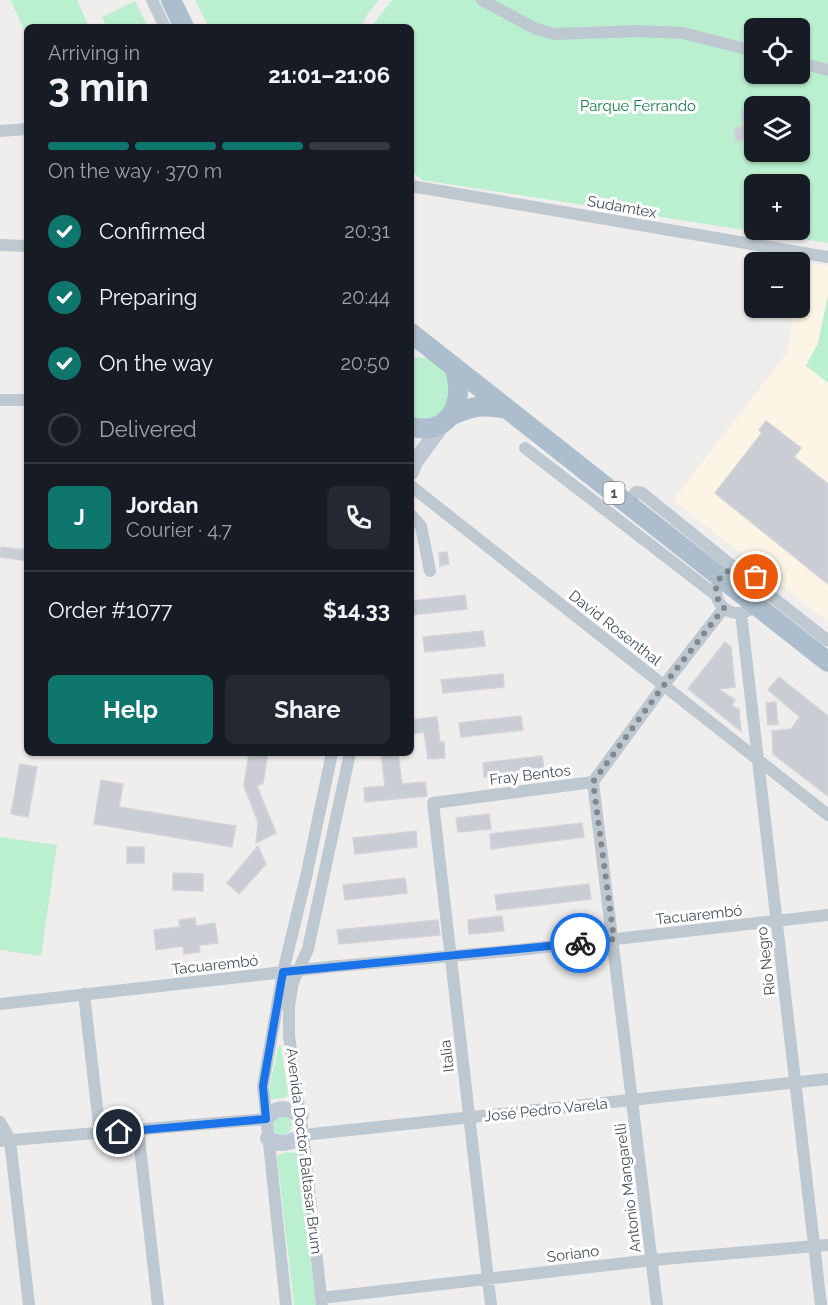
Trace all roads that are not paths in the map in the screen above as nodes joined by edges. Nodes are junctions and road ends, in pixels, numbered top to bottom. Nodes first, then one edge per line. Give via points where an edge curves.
1 (152, 0) edge
2 (171, 0) edge
3 (482, 0) edge
4 (164, 24) edge
5 (183, 24) edge
6 (744, 48) edge
7 (810, 66) edge
8 (828, 70) edge
9 (24, 129) edge
10 (0, 131) edge
11 (414, 187) edge
12 (0, 245) edge
13 (24, 246) edge
14 (828, 257) edge
15 (414, 335) edge
16 (414, 353) edge
17 (446, 361) junction
18 (0, 400) edge
19 (24, 400) edge
20 (507, 409) junction
21 (448, 417) junction
22 (414, 428) edge
23 (530, 428) junction
24 (560, 463) junction
25 (414, 464) edge
26 (581, 479) junction
27 (414, 488) edge
28 (414, 518) edge
29 (660, 530) junction
30 (430, 571) dead end
31 (724, 581) junction
32 (752, 602) junction
33 (724, 608) junction
34 (828, 641) edge
35 (828, 662) edge
36 (664, 685) junction
37 (331, 756) edge
38 (349, 756) edge
39 (758, 760) junction
40 (593, 782) junction
41 (433, 803) joint
42 (828, 815) edge
43 (828, 915) edge
44 (776, 921) junction
45 (614, 939) junction
46 (450, 956) junction
47 (299, 971) junction
48 (283, 972) junction
49 (84, 994) junction
50 (0, 1004) edge
51 (828, 1079) edge
52 (796, 1082) junction
53 (633, 1101) junction
54 (301, 1115) junction
55 (470, 1117) junction
56 (266, 1119) junction
57 (0, 1122) edge
58 (138, 1130) junction
59 (100, 1134) junction
60 (303, 1135) junction
61 (268, 1138) junction
62 (5, 1141) edge
63 (828, 1245) edge
64 (813, 1247) junction
65 (652, 1260) junction
66 (489, 1279) junction
67 (322, 1302) edge
68 (29, 1305) edge
69 (158, 1305) edge
70 (286, 1305) edge
71 (491, 1305) edge
72 (657, 1305) edge
73 (821, 1305) edge

1 - 4 street
2 - 5 main road
3 - 6 street via 536,29 555,34 683,33
7 - 8 street
9 - 10 street
11 - 14 street, Sudamtex
12 - 13 street
15 - 17 main road, 1
16 - 17 main road via 425,352
17 - 20 main road, 1
17 - 21 main road via 459,382 459,396
18 - 19 street
20 - 21 main road via 477,406
20 - 23 main road, 1
21 - 22 main road via 428,428
21 - 25 street
23 - 24 main road, 1
23 - 24 street via 535,440 528,450
24 - 26 main road, 1
26 - 29 street
26 - 29 main road, 1 via 632,498
27 - 36 street, David Rosenthal
28 - 30 street via 421,526
29 - 31 main road, 1
31 - 32 main road, 1
31 - 33 street
32 - 33 street via 731,612
32 - 34 street
32 - 35 main road, 1
32 - 39 street, Río Negro
33 - 36 street, Fray Bentos
36 - 39 street, David Rosenthal
36 - 40 street, Fray Bentos
37 - 48 street, Avenida Doctor Baltasar Brum
38 - 47 street, Avenida Doctor Baltasar Brum via 308,949
39 - 42 street, David Rosenthal
39 - 44 street, Río Negro
40 - 41 street, Fray Bentos
40 - 45 street, Antonio Mangarelli
41 - 46 street, Italia
43 - 44 street, Tacuarembó
44 - 45 street, Tacuarembó
44 - 52 street, Río Negro
45 - 46 street, Tacuarembó
45 - 53 street, Antonio Mangarelli
46 - 47 street, Tacuarembó
46 - 55 street, Italia
47 - 48 street, Tacuarembó
47 - 54 street, Avenida Doctor Baltasar Brum via 290,993 288,1019
48 - 49 street, Tacuarembó
48 - 56 street, Avenida Doctor Baltasar Brum via 263,1086
49 - 50 street, Tacuarembó
49 - 59 street
51 - 52 street, José Pedro Varela
52 - 53 street, José Pedro Varela
52 - 64 street, Río Negro
53 - 55 street, José Pedro Varela
53 - 65 street, Antonio Mangarelli
54 - 56 street via 282,1109 271,1112
54 - 60 street, Avenida Doctor Baltasar Brum
55 - 60 street, José Pedro Varela
55 - 66 street, Italia
56 - 58 street
56 - 61 street, Avenida Doctor Baltasar Brum
57 - 62 street
58 - 59 street
58 - 69 street
59 - 62 street
60 - 61 street, José Pedro Varela via 279,1143
60 - 67 street, Avenida Doctor Baltasar Brum
61 - 70 street, Avenida Doctor Baltasar Brum
62 - 68 street
63 - 64 street, Soriano
64 - 65 street, Soriano
64 - 73 street, Río Negro
65 - 66 street, Soriano
65 - 72 street, Antonio Mangarelli
66 - 67 street, Soriano
66 - 71 street, Italia

